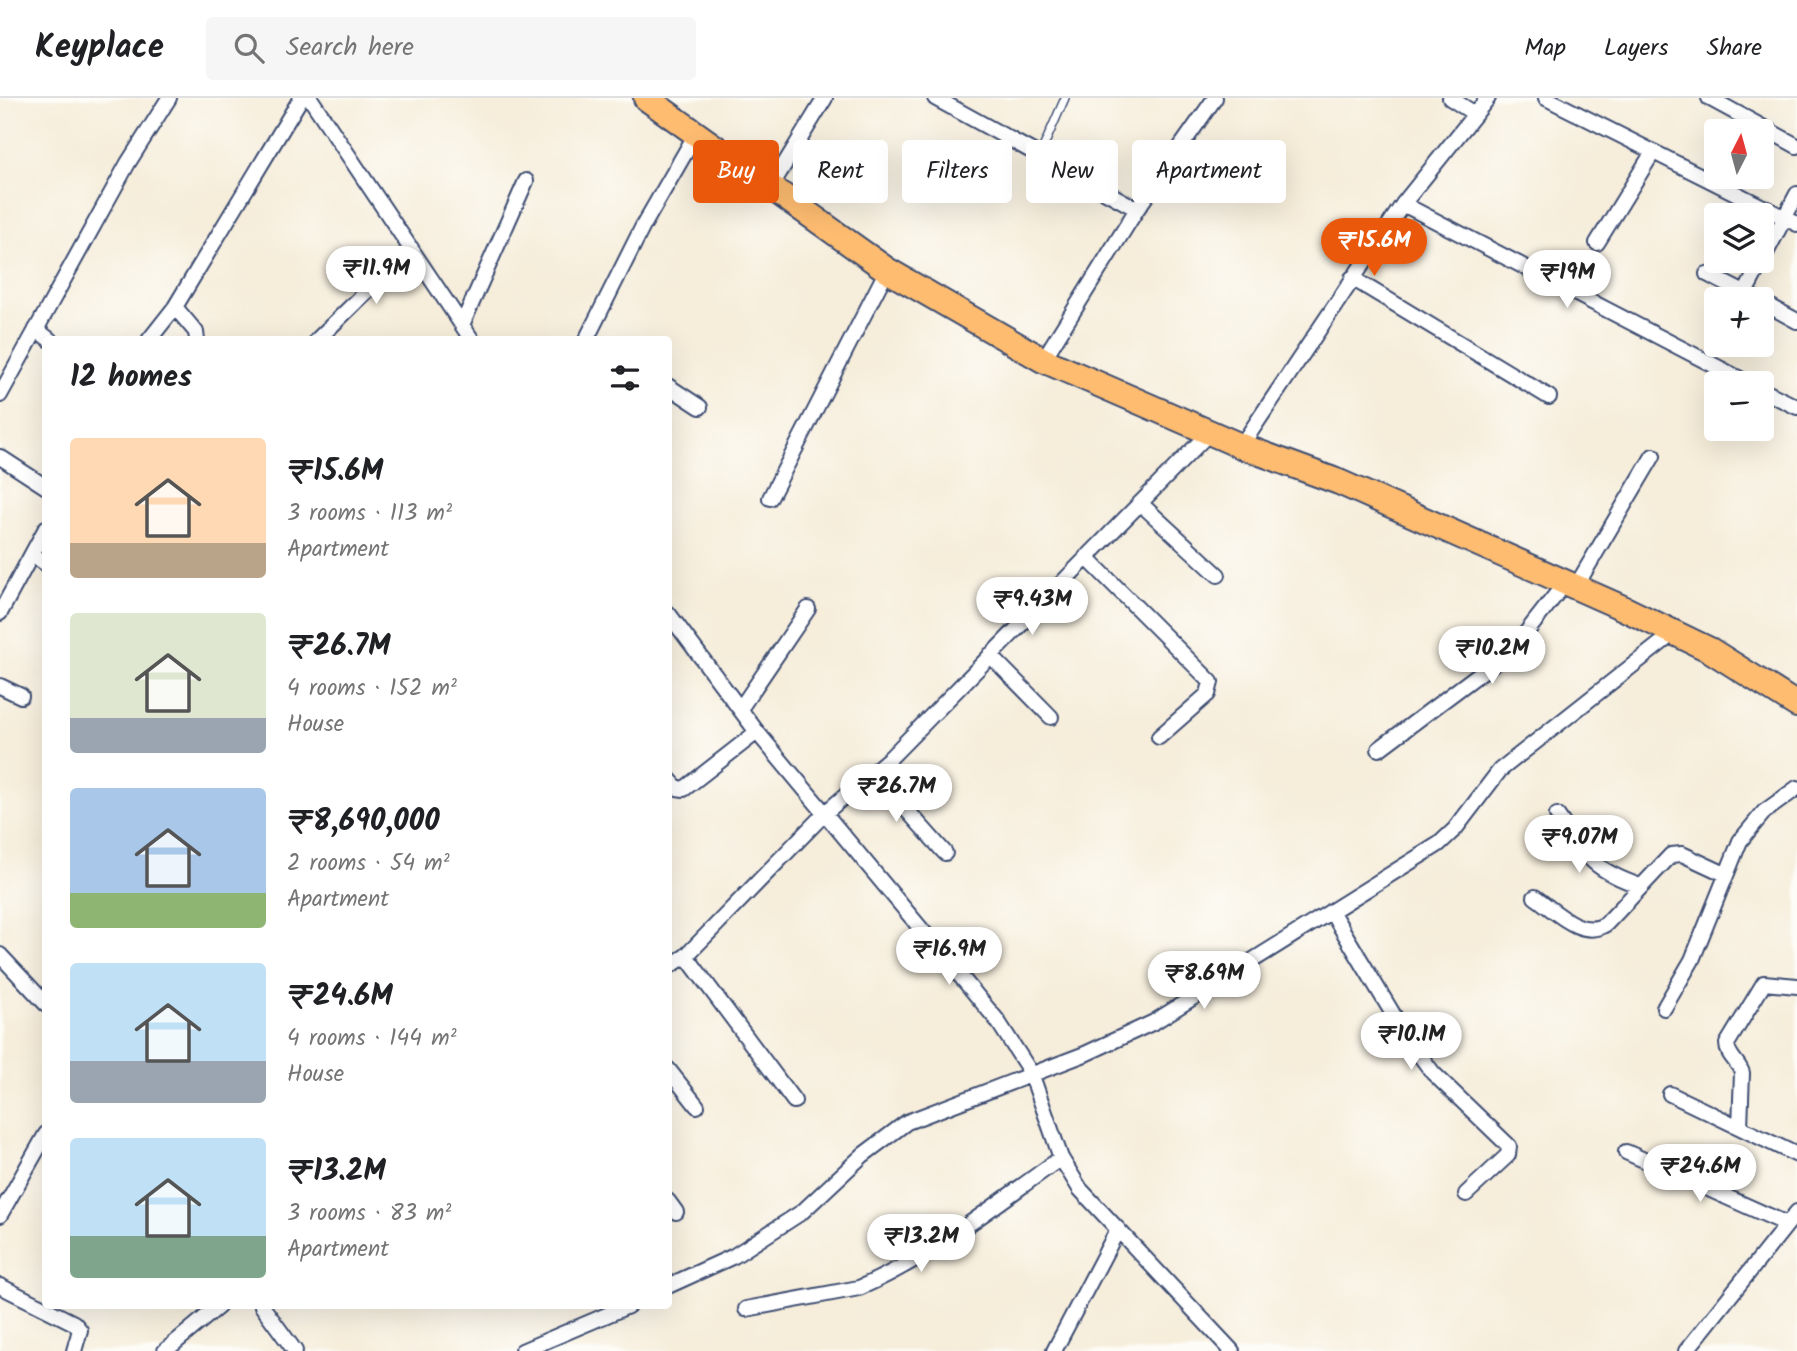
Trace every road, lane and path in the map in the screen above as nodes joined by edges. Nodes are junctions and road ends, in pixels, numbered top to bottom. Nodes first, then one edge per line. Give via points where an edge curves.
1 (169, 98) edge
2 (301, 98) edge
3 (310, 98) edge
4 (646, 98) edge
5 (825, 98) edge
6 (935, 98) edge
7 (1065, 98) edge
8 (1215, 98) edge
9 (1450, 98) edge
10 (1488, 98) edge
11 (1546, 98) edge
12 (1709, 98) edge
13 (959, 104) edge
14 (1475, 114) junction
15 (696, 134) junction
16 (704, 140) edge
17 (1047, 140) edge
18 (1797, 146) edge
19 (1026, 148) edge
20 (1653, 152) junction
21 (779, 173) edge
22 (526, 181) dead end
23 (779, 194) edge
24 (1797, 194) edge
25 (1118, 199) edge
26 (1403, 204) junction
27 (1137, 209) junction
28 (1791, 221) edge
29 (1597, 243) dead end
30 (411, 248) junction
31 (887, 270) junction
32 (1707, 274) dead end
33 (1352, 278) junction
34 (1733, 287) edge
35 (1756, 287) edge
36 (175, 307) junction
37 (1774, 309) edge
38 (1797, 321) edge
39 (36, 329) junction
40 (468, 335) edge
41 (45, 336) edge
42 (152, 336) edge
43 (196, 336) edge
44 (321, 336) edge
45 (592, 336) edge
46 (1043, 360) junction
47 (1725, 371) edge
48 (672, 389) edge
49 (0, 395) edge
50 (1774, 396) edge
51 (1549, 397) dead end
52 (700, 407) dead end
53 (1797, 407) edge
54 (1210, 432) junction
55 (1241, 446) junction
56 (1653, 456) dead end
57 (0, 457) edge
58 (42, 484) edge
59 (770, 498) dead end
60 (1140, 503) junction
61 (42, 535) edge
62 (32, 554) junction
63 (1086, 557) junction
64 (42, 561) edge
65 (1218, 575) dead end
66 (1570, 586) junction
67 (808, 609) dead end
68 (0, 613) edge
69 (672, 618) edge
70 (1675, 632) junction
71 (990, 655) junction
72 (0, 686) edge
73 (21, 696) dead end
74 (1791, 699) edge
75 (740, 709) junction
76 (1051, 717) dead end
77 (757, 732) junction
78 (1158, 737) dead end
79 (1379, 748) dead end
80 (873, 772) junction
81 (672, 782) edge
82 (1797, 788) edge
83 (825, 813) junction
84 (1558, 815) dead end
85 (944, 853) dead end
86 (1725, 874) junction
87 (1640, 886) junction
88 (1535, 897) dead end
89 (1337, 921) junction
90 (0, 955) edge
91 (686, 956) junction
92 (672, 965) edge
93 (1797, 986) edge
94 (42, 1000) edge
95 (1664, 1008) dead end
96 (1031, 1073) junction
97 (672, 1074) edge
98 (1670, 1094) dead end
99 (794, 1101) dead end
100 (697, 1106) dead end
101 (1740, 1127) junction
102 (42, 1141) edge
103 (1626, 1152) dead end
104 (1797, 1154) edge
105 (1061, 1157) junction
106 (1466, 1194) dead end
107 (0, 1215) edge
108 (1794, 1217) edge
109 (1118, 1229) junction
110 (672, 1284) edge
111 (0, 1286) edge
112 (42, 1307) edge
113 (46, 1309) edge
114 (215, 1309) edge
115 (264, 1309) edge
116 (621, 1309) edge
117 (746, 1309) dead end
118 (74, 1351) edge
119 (165, 1351) edge
120 (295, 1351) edge
121 (522, 1351) edge
122 (1054, 1351) edge
123 (1232, 1351) edge
124 (1686, 1351) edge

1 - 39 street
2 - 36 street
3 - 30 street
4 - 15 highway
5 - 21 street
6 - 13 street
7 - 17 lane
8 - 27 street
9 - 14 street
10 - 14 street
11 - 20 street
12 - 18 street
13 - 19 street
14 - 26 street
15 - 16 highway
15 - 45 street via 643,226
20 - 28 street
20 - 29 street
22 - 40 street
23 - 31 highway
24 - 28 street
25 - 27 street
26 - 33 street
26 - 47 street
27 - 46 street
28 - 35 street
30 - 40 street
30 - 44 street
31 - 46 highway
31 - 59 street
32 - 34 street
33 - 51 street
33 - 55 street
36 - 42 street
36 - 43 street
37 - 38 street
39 - 41 street
39 - 49 street
46 - 54 highway
48 - 52 street
50 - 53 street
54 - 55 highway
54 - 60 street
55 - 66 highway via 1351,487
56 - 66 street
57 - 58 street
60 - 63 street
60 - 65 street
61 - 62 street
62 - 64 street
62 - 68 street
63 - 71 street
63 - 78 street via 1211,682 1208,694
66 - 70 highway
66 - 79 street via 1515,647
67 - 75 street
69 - 75 street
70 - 74 highway
70 - 89 street via 1500,770 1455,829
71 - 76 street
71 - 80 street
72 - 73 street
75 - 77 street
77 - 81 street via 684,789
77 - 83 street
80 - 83 street
80 - 85 street
82 - 86 street via 1751,824
83 - 91 street
83 - 96 street via 997,1020
84 - 87 street via 1590,861 1612,877
86 - 87 street via 1677,853
86 - 95 street via 1692,960
87 - 88 street via 1606,924 1592,930 1577,926
89 - 96 street via 1154,1022
89 - 106 street via 1433,1073 1509,1146 1508,1155
90 - 94 street
91 - 92 street
91 - 99 street
93 - 101 street via 1764,983 1727,1044 1742,1073
96 - 105 street
96 - 110 street via 907,1122 802,1212 734,1256
97 - 100 street
98 - 101 street
101 - 104 street
102 - 107 street
103 - 108 street
105 - 109 street via 1080,1189
105 - 117 street via 946,1238 874,1281 859,1288
108 - 124 street
109 - 122 street
109 - 123 street
111 - 112 street
113 - 118 street via 80,1330
114 - 119 street
115 - 120 street
116 - 121 street

